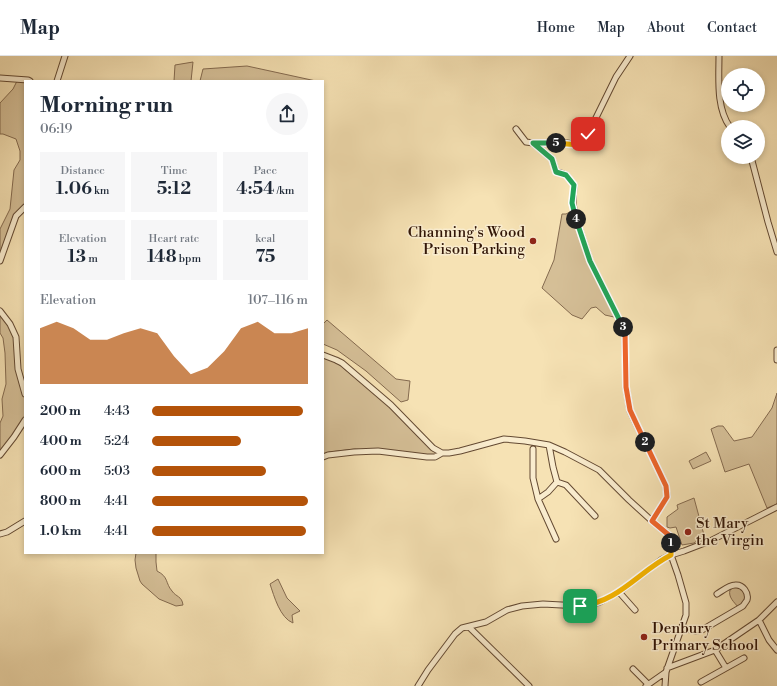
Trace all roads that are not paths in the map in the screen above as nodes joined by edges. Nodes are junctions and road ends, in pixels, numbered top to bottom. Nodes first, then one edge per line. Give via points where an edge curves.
1 (65, 56) edge
2 (630, 56) edge
3 (719, 56) edge
4 (0, 78) edge
5 (28, 80) edge
6 (57, 80) edge
7 (726, 120) edge
8 (516, 129) dead end
9 (533, 143) junction
10 (753, 164) edge
11 (24, 208) edge
12 (777, 250) edge
13 (0, 261) edge
14 (0, 311) edge
15 (777, 350) edge
16 (324, 356) edge
17 (777, 360) edge
18 (24, 390) edge
19 (24, 422) edge
20 (549, 445) junction
21 (533, 449) dead end
22 (442, 453) junction
23 (0, 455) edge
24 (324, 457) edge
25 (557, 482) junction
26 (538, 499) junction
27 (777, 507) edge
28 (595, 516) dead end
29 (652, 521) junction
30 (24, 522) edge
31 (0, 534) edge
32 (556, 539) dead end
33 (674, 554) junction
34 (723, 591) junction
35 (619, 592) junction
36 (717, 594) dead end
37 (727, 596) dead end
38 (777, 602) edge
39 (635, 610) dead end
40 (759, 620) junction
41 (469, 627) junction
42 (682, 628) junction
43 (716, 650) junction
44 (777, 650) edge
45 (744, 658) dead end
46 (726, 668) junction
47 (633, 669) dead end
48 (666, 670) junction
49 (701, 682) dead end
50 (647, 685) edge
51 (418, 686) edge
52 (529, 686) edge
53 (665, 686) edge

1 - 6 street
2 - 9 street via 616,77 588,134 579,145
3 - 7 street via 722,110
4 - 5 street
8 - 9 street via 526,142
9 - 29 street via 552,159 556,172 566,175 574,185 572,203 590,261 625,331 626,387 630,410 666,486 667,497
10 - 12 street
11 - 13 street via 16,216
14 - 18 street via 16,337 18,369
15 - 17 street
16 - 22 street via 342,363 391,406 433,448
19 - 23 street
20 - 22 street via 504,439 449,454
20 - 25 street
20 - 29 street via 599,470
21 - 26 street via 533,478
22 - 24 street via 435,457 427,457 360,451
25 - 26 street
25 - 28 street via 566,485
26 - 32 street
27 - 33 street via 710,541
29 - 33 street via 670,536
30 - 31 street
33 - 35 street via 661,560
33 - 42 street via 686,603
34 - 36 street
34 - 37 street
34 - 42 street via 735,585 742,586 747,592 747,599 743,606 702,630
35 - 39 street
35 - 41 street via 591,605 522,606
38 - 40 street
40 - 43 street
40 - 44 street
41 - 51 street via 462,628 455,634
41 - 52 street
42 - 48 street
43 - 46 street
43 - 48 street
45 - 46 street
46 - 49 street
47 - 50 street
48 - 50 street
48 - 53 street

